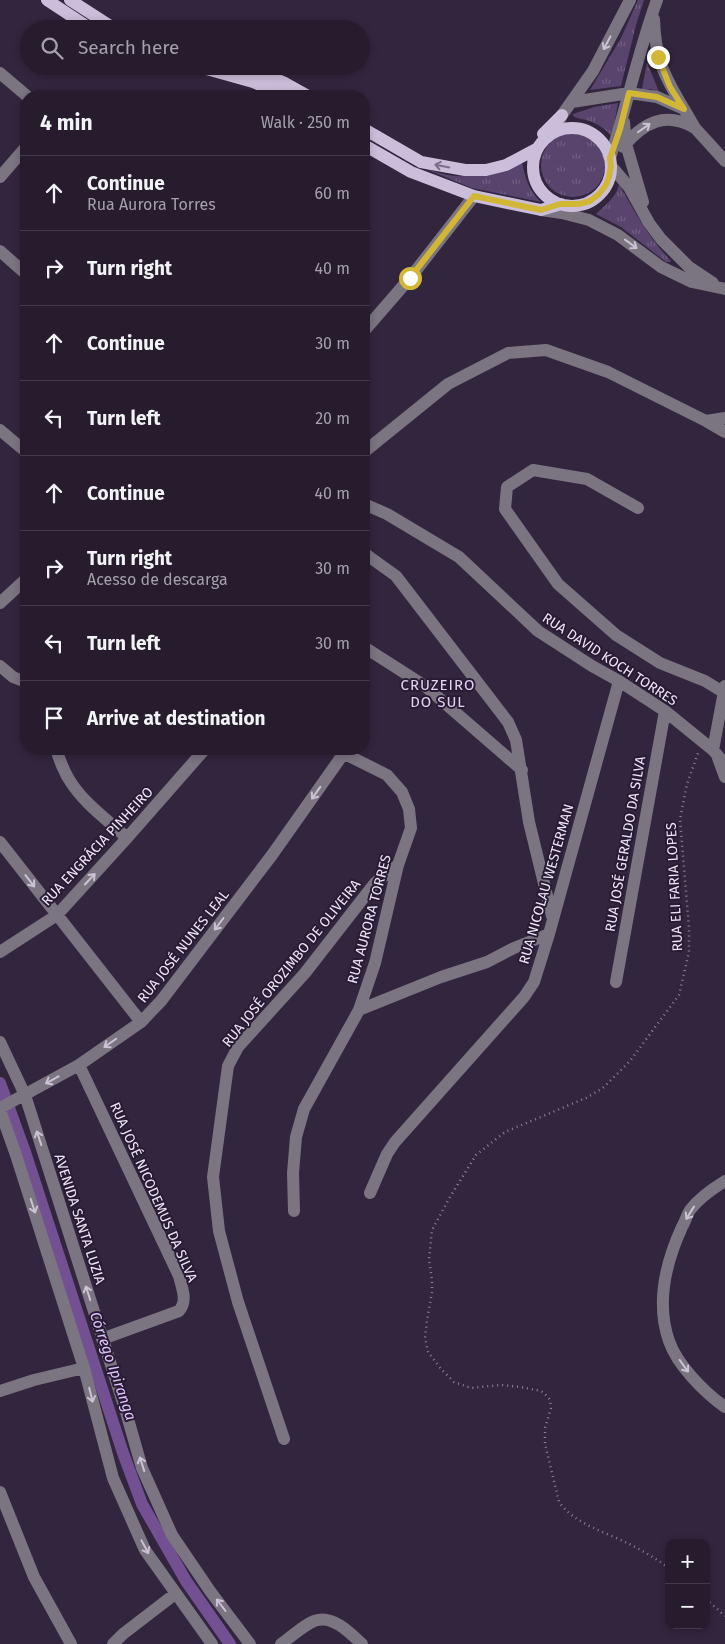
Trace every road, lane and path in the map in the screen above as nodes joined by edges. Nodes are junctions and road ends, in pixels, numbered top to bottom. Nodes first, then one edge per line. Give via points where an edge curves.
1 (47, 0) edge
2 (70, 0) edge
3 (630, 0) edge
4 (655, 4) edge
5 (77, 20) edge
6 (101, 20) edge
7 (0, 73) edge
8 (228, 75) edge
9 (265, 75) edge
10 (20, 90) edge
11 (271, 90) edge
12 (297, 90) edge
13 (629, 93) junction
14 (572, 102) junction
15 (684, 109) junction
16 (623, 114) junction
17 (562, 115) junction
18 (696, 128) junction
19 (370, 132) edge
20 (553, 133) junction
21 (626, 144) junction
22 (370, 148) edge
23 (538, 148) junction
24 (20, 154) edge
25 (725, 161) edge
26 (610, 162) junction
27 (465, 170) junction
28 (0, 177) edge
29 (474, 196) junction
30 (564, 204) junction
31 (541, 210) junction
32 (589, 220) junction
33 (649, 223) junction
34 (0, 251) edge
35 (20, 269) edge
36 (723, 289) edge
37 (370, 324) edge
38 (725, 418) edge
39 (706, 421) junction
40 (0, 430) edge
41 (725, 432) edge
42 (20, 447) edge
43 (370, 447) edge
44 (370, 507) edge
45 (638, 508) dead end
46 (370, 557) edge
47 (20, 585) edge
48 (0, 603) edge
49 (370, 651) edge
50 (0, 666) edge
51 (20, 680) edge
52 (619, 680) junction
53 (724, 689) edge
54 (665, 711) junction
55 (702, 741) junction
56 (58, 755) edge
57 (200, 755) edge
58 (337, 755) edge
59 (348, 755) edge
60 (718, 756) edge
61 (522, 770) junction
62 (725, 777) edge
63 (127, 838) junction
64 (0, 842) edge
65 (398, 865) junction
66 (57, 915) junction
67 (553, 918) junction
68 (549, 934) junction
69 (0, 952) edge
70 (616, 982) dead end
71 (359, 1010) junction
72 (142, 1022) junction
73 (0, 1042) edge
74 (79, 1065) junction
75 (23, 1097) junction
76 (2, 1108) edge
77 (725, 1181) edge
78 (370, 1193) dead end
79 (294, 1211) dead end
80 (102, 1339) junction
81 (84, 1368) junction
82 (0, 1391) edge
83 (725, 1407) edge
84 (284, 1439) dead end
85 (0, 1492) edge
86 (665, 1566) edge
87 (175, 1594) junction
88 (710, 1603) edge
89 (725, 1616) edge
90 (71, 1644) edge
91 (113, 1644) edge
92 (212, 1644) edge
93 (250, 1644) edge
94 (281, 1644) edge
95 (362, 1644) edge

1 - 5 main road
2 - 6 main road
3 -> 14 street via 593,71
4 - 13 street
4 - 15 street via 654,41 658,57 670,87
7 - 10 street
8 - 11 main road
9 - 12 main road
13 - 14 street
13 - 15 street via 657,97
13 - 16 street
14 - 17 street
15 - 18 street
16 - 21 street
16 - 26 street
17 - 20 street
17 - 27 main road via 547,131 516,153
21 -> 18 street via 657,120 678,120
18 - 25 street
27 -> 19 main road via 421,162
20 - 23 main road
20 - 26 main road via 576,128 588,131 605,147
21 - 26 street
21 - 33 street
22 - 29 main road via 411,172
23 - 27 main road via 506,165 486,170
23 - 30 main road via 533,160 537,184 552,201
24 - 28 street
26 - 30 main road via 609,177 599,194 590,201
26 - 33 street via 629,187
29 - 31 main road
29 - 37 street
30 - 31 main road
30 - 32 street
31 - 32 street
32 -> 36 street via 692,282
33 - 36 street via 689,268
34 - 35 street
38 - 39 street
39 - 41 street
39 - 43 street via 608,372 546,350 508,353 448,384
40 - 42 street
44 - 52 street, RUA DAVID KOCH TORRES via 459,558 538,632
45 - 53 street via 587,479 533,470 507,487 505,509 558,584 616,635 660,663
46 - 61 street via 396,576 508,722 516,740
47 - 48 street
49 - 61 street via 425,686
50 - 51 street
52 - 54 street, RUA DAVID KOCH TORRES
52 - 67 street, RUA NICOLAU WESTERMAN
53 - 60 street
54 - 55 street, RUA DAVID KOCH TORRES
54 - 70 street, RUA JOSÉ GERALDO DA SILVA
55 - 60 street, RUA DAVID KOCH TORRES
55 - 86 path, RUA ELI FARIA LOPES via 687,784 680,819 689,952 679,994 630,1061 603,1088 505,1132 476,1156 432,1230 429,1258 432,1292 425,1338 428,1352 454,1382 471,1388 521,1387 541,1391 547,1396 550,1408 545,1444 559,1502 585,1524 627,1543
56 - 63 street via 72,784
57 - 63 street, RUA ENGRÁCIA PINHEIRO
58 -> 72 street, RUA JOSÉ NUNES LEAL via 260,870
59 - 65 street, RUA AURORA TORRES via 387,775 402,792 410,809 411,828
60 - 62 street
61 - 67 street via 529,822
66 -> 63 street, RUA ENGRÁCIA PINHEIRO
64 -> 66 street
65 - 71 street, RUA AURORA TORRES via 375,963
65 - 84 street, RUA JOSÉ OROZIMBO DE OLIVEIRA via 375,883 305,973 238,1047 228,1066 213,1178 220,1232 238,1302
66 - 69 street, RUA ENGRÁCIA PINHEIRO
66 - 72 street
67 - 68 street, RUA NICOLAU WESTERMAN
68 - 71 street via 487,962
68 - 78 street, RUA NICOLAU WESTERMAN via 534,982 524,997 395,1142
71 - 79 street, RUA AURORA TORRES via 304,1109 296,1137
72 -> 74 street, RUA JOSÉ NUNES LEAL
73 - 75 street, AVENIDA SANTA LUZIA
74 -> 75 street, RUA JOSÉ NUNES LEAL
74 - 80 street, RUA JOSÉ NICODEMUS DA SILVA via 179,1276 185,1300 179,1311
75 - 76 street, RUA JOSÉ NUNES LEAL
80 -> 75 street, AVENIDA SANTA LUZIA
76 -> 81 street
77 -> 83 street via 710,1190 690,1210 674,1246 663,1292 663,1316 669,1342 684,1368
93 -> 80 street, AVENIDA SANTA LUZIA via 172,1536 142,1468
81 - 82 street
81 -> 87 street via 113,1478 145,1550
85 - 90 street via 34,1577
87 - 91 street
87 - 92 street
88 - 89 path
94 - 95 street via 316,1620 328,1619

